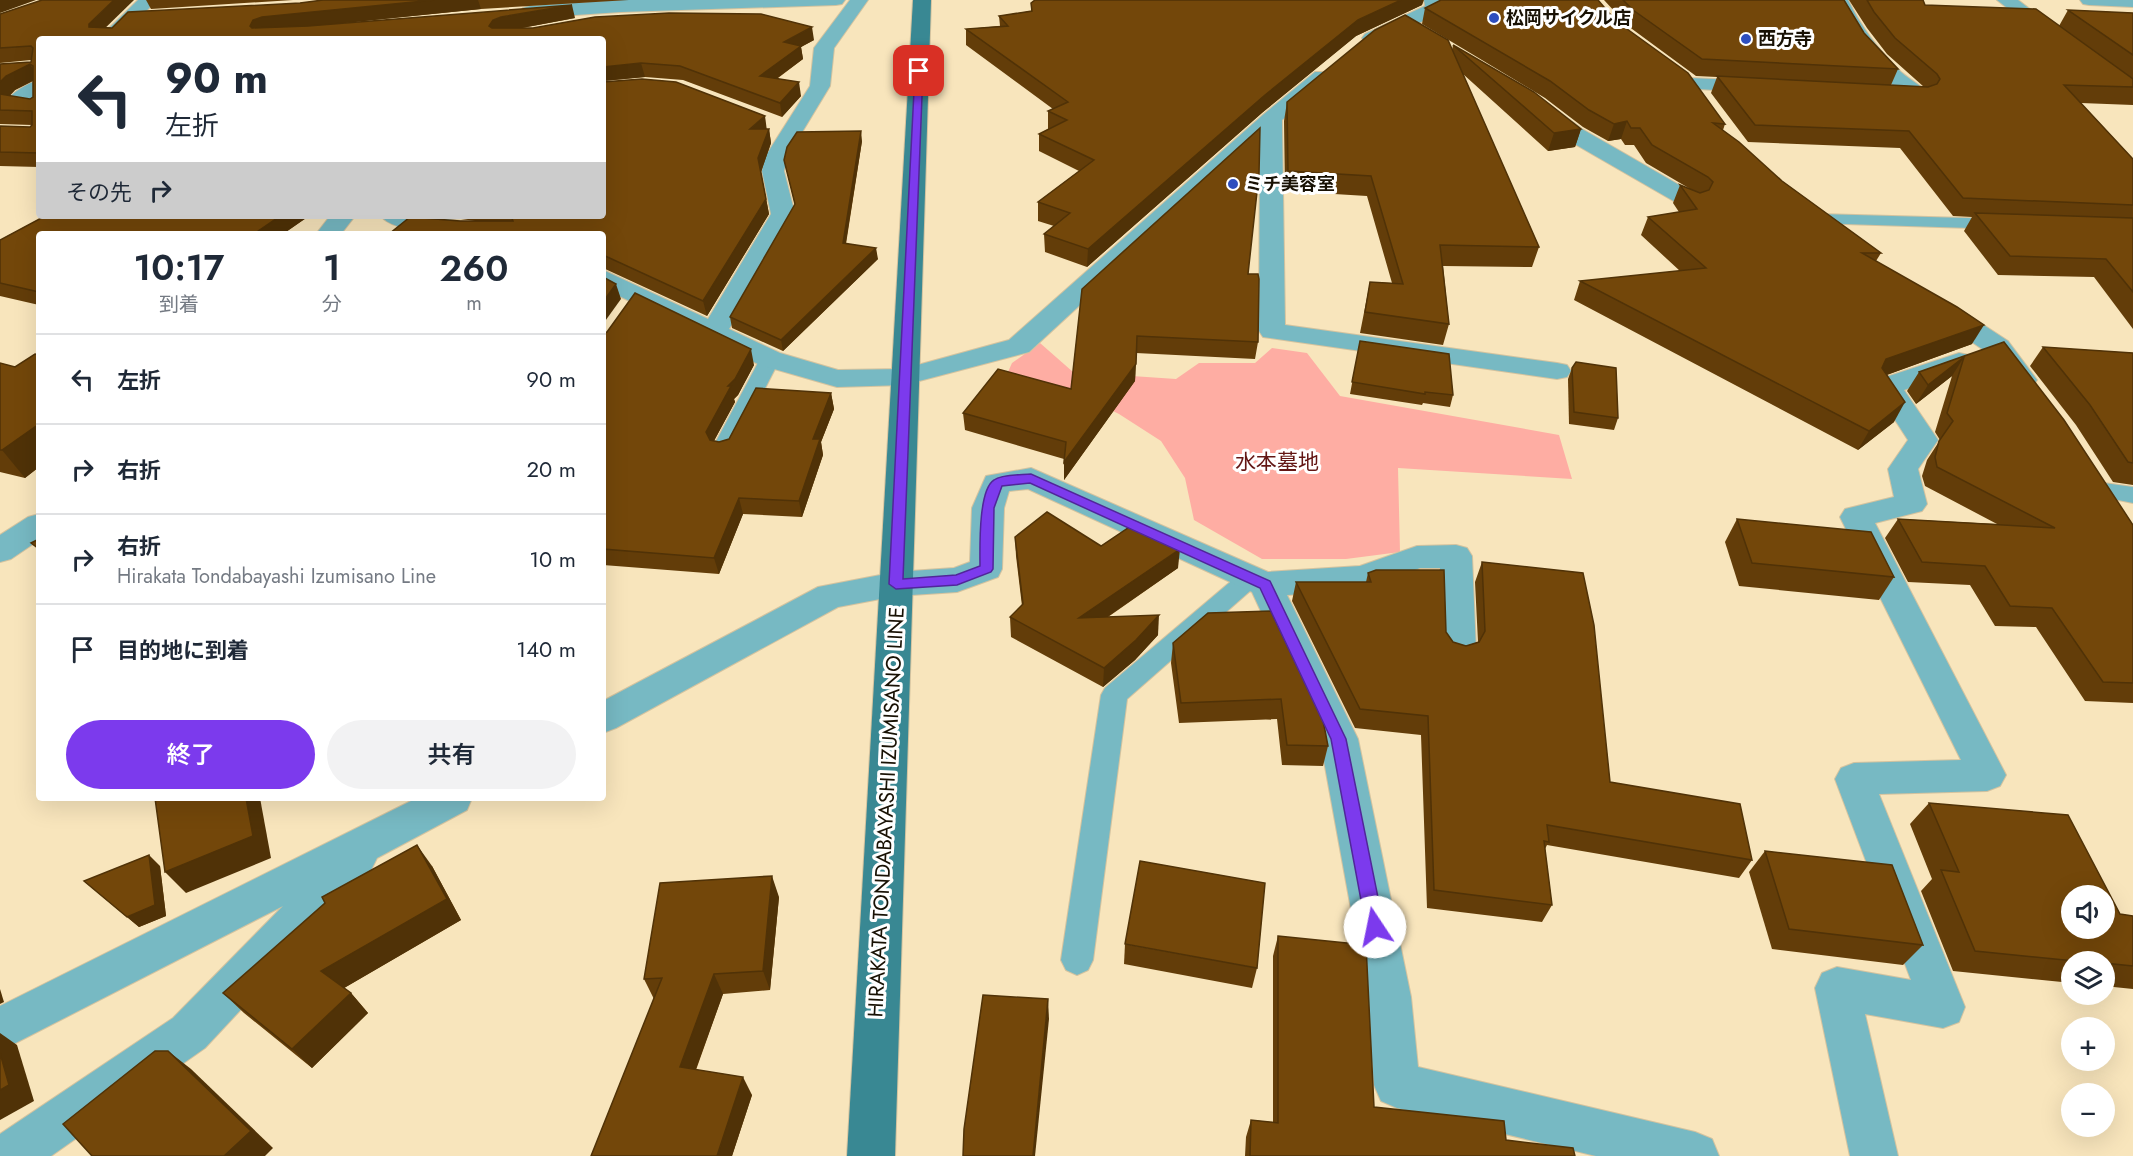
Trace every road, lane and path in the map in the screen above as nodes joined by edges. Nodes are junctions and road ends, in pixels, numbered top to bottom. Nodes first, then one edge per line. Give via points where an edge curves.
1 (836, 0) edge
2 (859, 0) edge
3 (922, 0) edge
4 (1433, 0) edge
5 (1839, 0) edge
6 (2006, 0) edge
7 (2089, 0) edge
8 (2133, 2) edge
9 (151, 8) edge
10 (514, 13) edge
11 (784, 21) edge
12 (564, 28) edge
13 (111, 36) edge
14 (2069, 46) edge
15 (36, 74) edge
16 (1780, 88) edge
17 (1873, 93) edge
18 (1527, 98) edge
19 (36, 105) edge
20 (1709, 110) edge
21 (1271, 118) junction
22 (771, 123) dead end
23 (793, 132) junction
24 (1692, 202) edge
25 (1810, 212) joint
26 (340, 219) edge
27 (401, 219) edge
28 (2014, 224) edge
29 (330, 231) edge
30 (482, 231) edge
31 (1854, 245) edge
32 (606, 281) edge
33 (1923, 296) edge
34 (714, 331) junction
35 (1998, 347) junction
36 (770, 359) junction
37 (1557, 371) dead end
38 (904, 377) junction
39 (2037, 399) edge
40 (723, 449) edge
41 (2091, 479) joint
42 (2133, 495) edge
43 (2114, 515) edge
44 (36, 527) edge
45 (0, 551) edge
46 (1258, 581) junction
47 (896, 584) junction
48 (1458, 650) edge
49 (606, 716) edge
50 (447, 801) edge
51 (372, 841) junction
52 (1077, 960) dead end
53 (0, 1029) edge
54 (10, 1156) edge
55 (871, 1156) edge
56 (1695, 1156) edge
57 (1874, 1156) edge

1 - 10 street
2 - 23 street via 825,29 820,87
3 - 38 main road, HIRAKATA TONDABAYASHI IZUMISANO LINE
4 - 21 street via 1436,8 1414,30 1364,42
5 - 17 street via 1847,21 1900,83 1919,96
6 - 14 street
7 - 8 street
9 - 13 street via 130,18
11 - 12 street via 672,18
15 - 19 street via 16,102
16 - 20 street via 1681,78
18 - 24 street via 1574,134
21 - 37 street via 1272,331
21 - 38 street via 1019,346
22 - 23 street
23 - 34 street via 776,157 773,171 783,214
25 - 28 lane
25 - 31 street
26 - 29 street
27 - 30 street
32 - 34 street via 631,303
33 - 35 street
34 - 36 street
35 - 39 street
35 - 57 street via 1887,386 1923,440 1903,469 1911,504 1856,517 1987,776 1854,779 1943,1007 1837,988
36 - 38 street via 837,379
36 - 40 lane
38 - 47 main road, HIRAKATA TONDABAYASHI IZUMISANO LINE
41 - 42 lane
41 - 43 street
44 - 45 street
46 - 47 street via 1031,478 998,483 988,508 986,569 957,580
46 - 48 street via 1363,578 1416,557 1456,556
46 - 52 lane via 1114,695
46 - 56 street via 1338,739 1389,997 1397,1085
47 - 49 street via 830,596
47 - 55 main road, HIRAKATA TONDABAYASHI IZUMISANO LINE
50 - 51 street
51 - 53 street
51 - 54 street via 189,1034

